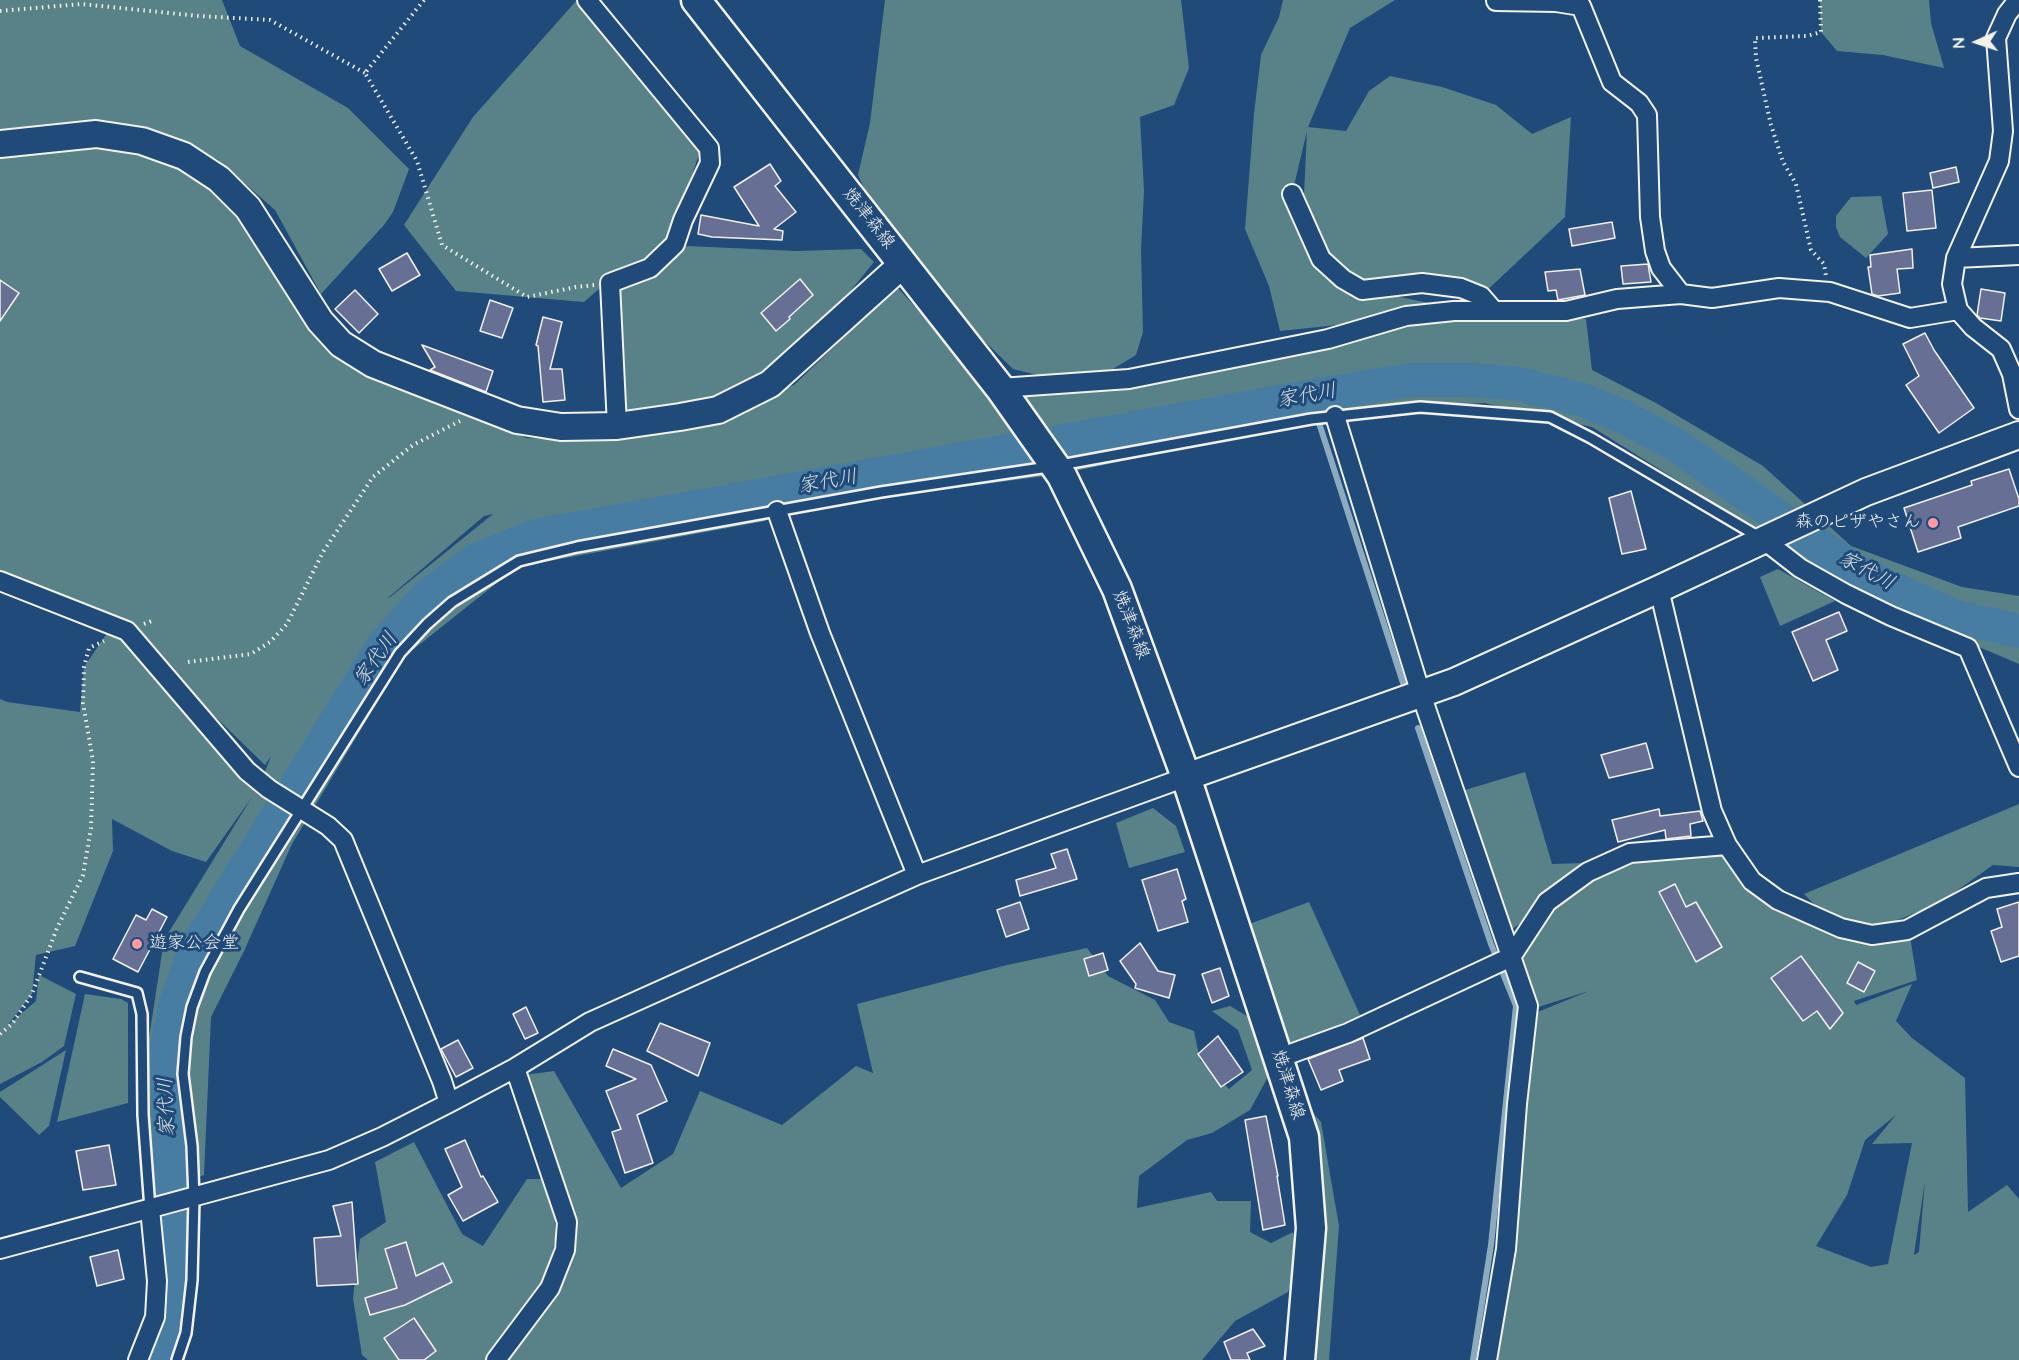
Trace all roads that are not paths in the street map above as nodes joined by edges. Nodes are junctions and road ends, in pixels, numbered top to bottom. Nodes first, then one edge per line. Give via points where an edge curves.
1 (587, 0) edge
2 (696, 0) edge
3 (2018, 0) edge
4 (1496, 1) edge
5 (0, 144) edge
6 (1292, 194) dead end
7 (2019, 255) edge
8 (1956, 258) junction
9 (903, 264) junction
10 (1681, 294) junction
11 (1494, 310) junction
12 (1958, 310) junction
13 (1000, 388) junction
14 (2019, 409) edge
15 (1329, 417) junction
16 (617, 426) junction
17 (2019, 435) edge
18 (1059, 471) junction
19 (777, 511) junction
20 (1772, 536) junction
21 (0, 582) edge
22 (1659, 589) junction
23 (1421, 694) junction
24 (2019, 767) edge
25 (1186, 777) junction
26 (300, 809) junction
27 (1727, 846) junction
28 (916, 875) junction
29 (2019, 883) edge
30 (1508, 958) junction
31 (80, 977) dead end
32 (1279, 1058) junction
33 (515, 1068) junction
34 (449, 1103) junction
35 (188, 1199) junction
36 (150, 1209) junction
37 (0, 1249) edge
38 (138, 1360) edge
39 (177, 1360) edge
40 (496, 1360) edge
41 (1300, 1360) edge
42 (1487, 1360) edge

1 - 16 street via 709,148 710,163 675,244 650,268 610,284
2 - 9 main road, 焼津森線
3 - 8 street via 1996,38 2003,130 1999,161
4 - 10 street via 1581,6 1612,82 1639,103 1647,115 1650,217 1655,250 1661,268
5 - 16 street via 96,134 142,141 184,156 219,179 248,208 320,321 341,344 373,364 517,420 561,427
6 - 11 street via 1321,259 1362,290 1422,283 1461,288 1481,296
7 - 8 street
8 - 12 street via 1952,284
9 - 13 main road, 焼津森線
9 - 16 street via 770,384 718,410
10 - 11 street via 1617,299 1566,311
10 - 12 street via 1712,298 1779,288 1830,292 1910,318
11 - 13 street via 1406,316 1328,339 1129,379
12 - 14 street via 2001,349 2012,374
13 - 18 main road, 焼津森線
15 - 18 lane
15 - 20 lane via 1420,407 1550,417
15 - 23 street
17 - 20 street via 1866,492
18 - 19 lane via 882,492
18 - 25 main road, 焼津森線 via 1117,589
19 - 26 lane via 519,561 452,602 400,653
19 - 28 street via 820,633
20 - 22 street
20 - 24 street via 1800,568 1891,616 1968,648
21 - 26 street via 127,632 247,771
22 - 23 street
22 - 27 street via 1712,810
23 - 25 street
23 - 30 street
25 - 28 street
25 - 32 main road, 焼津森線
26 - 34 street via 343,840
26 - 35 lane via 239,909 205,972 192,1007 183,1074 192,1146
27 - 29 street via 1752,881 1778,900 1841,928 1872,935 1907,930 1986,888
27 - 30 street via 1630,853 1588,872 1547,902
28 - 33 street via 590,1022
30 - 32 street via 1348,1033
30 - 42 street via 1528,1006 1506,1249
31 - 36 lane via 137,993 142,1014 143,1115
32 - 41 main road, 焼津森線 via 1304,1137 1308,1177 1311,1228
33 - 34 street
33 - 40 street via 567,1222 565,1250 550,1288
34 - 35 street via 329,1160
35 - 36 street
35 - 39 lane via 192,1280 186,1333
36 - 37 street
36 - 38 street via 157,1281 154,1317

